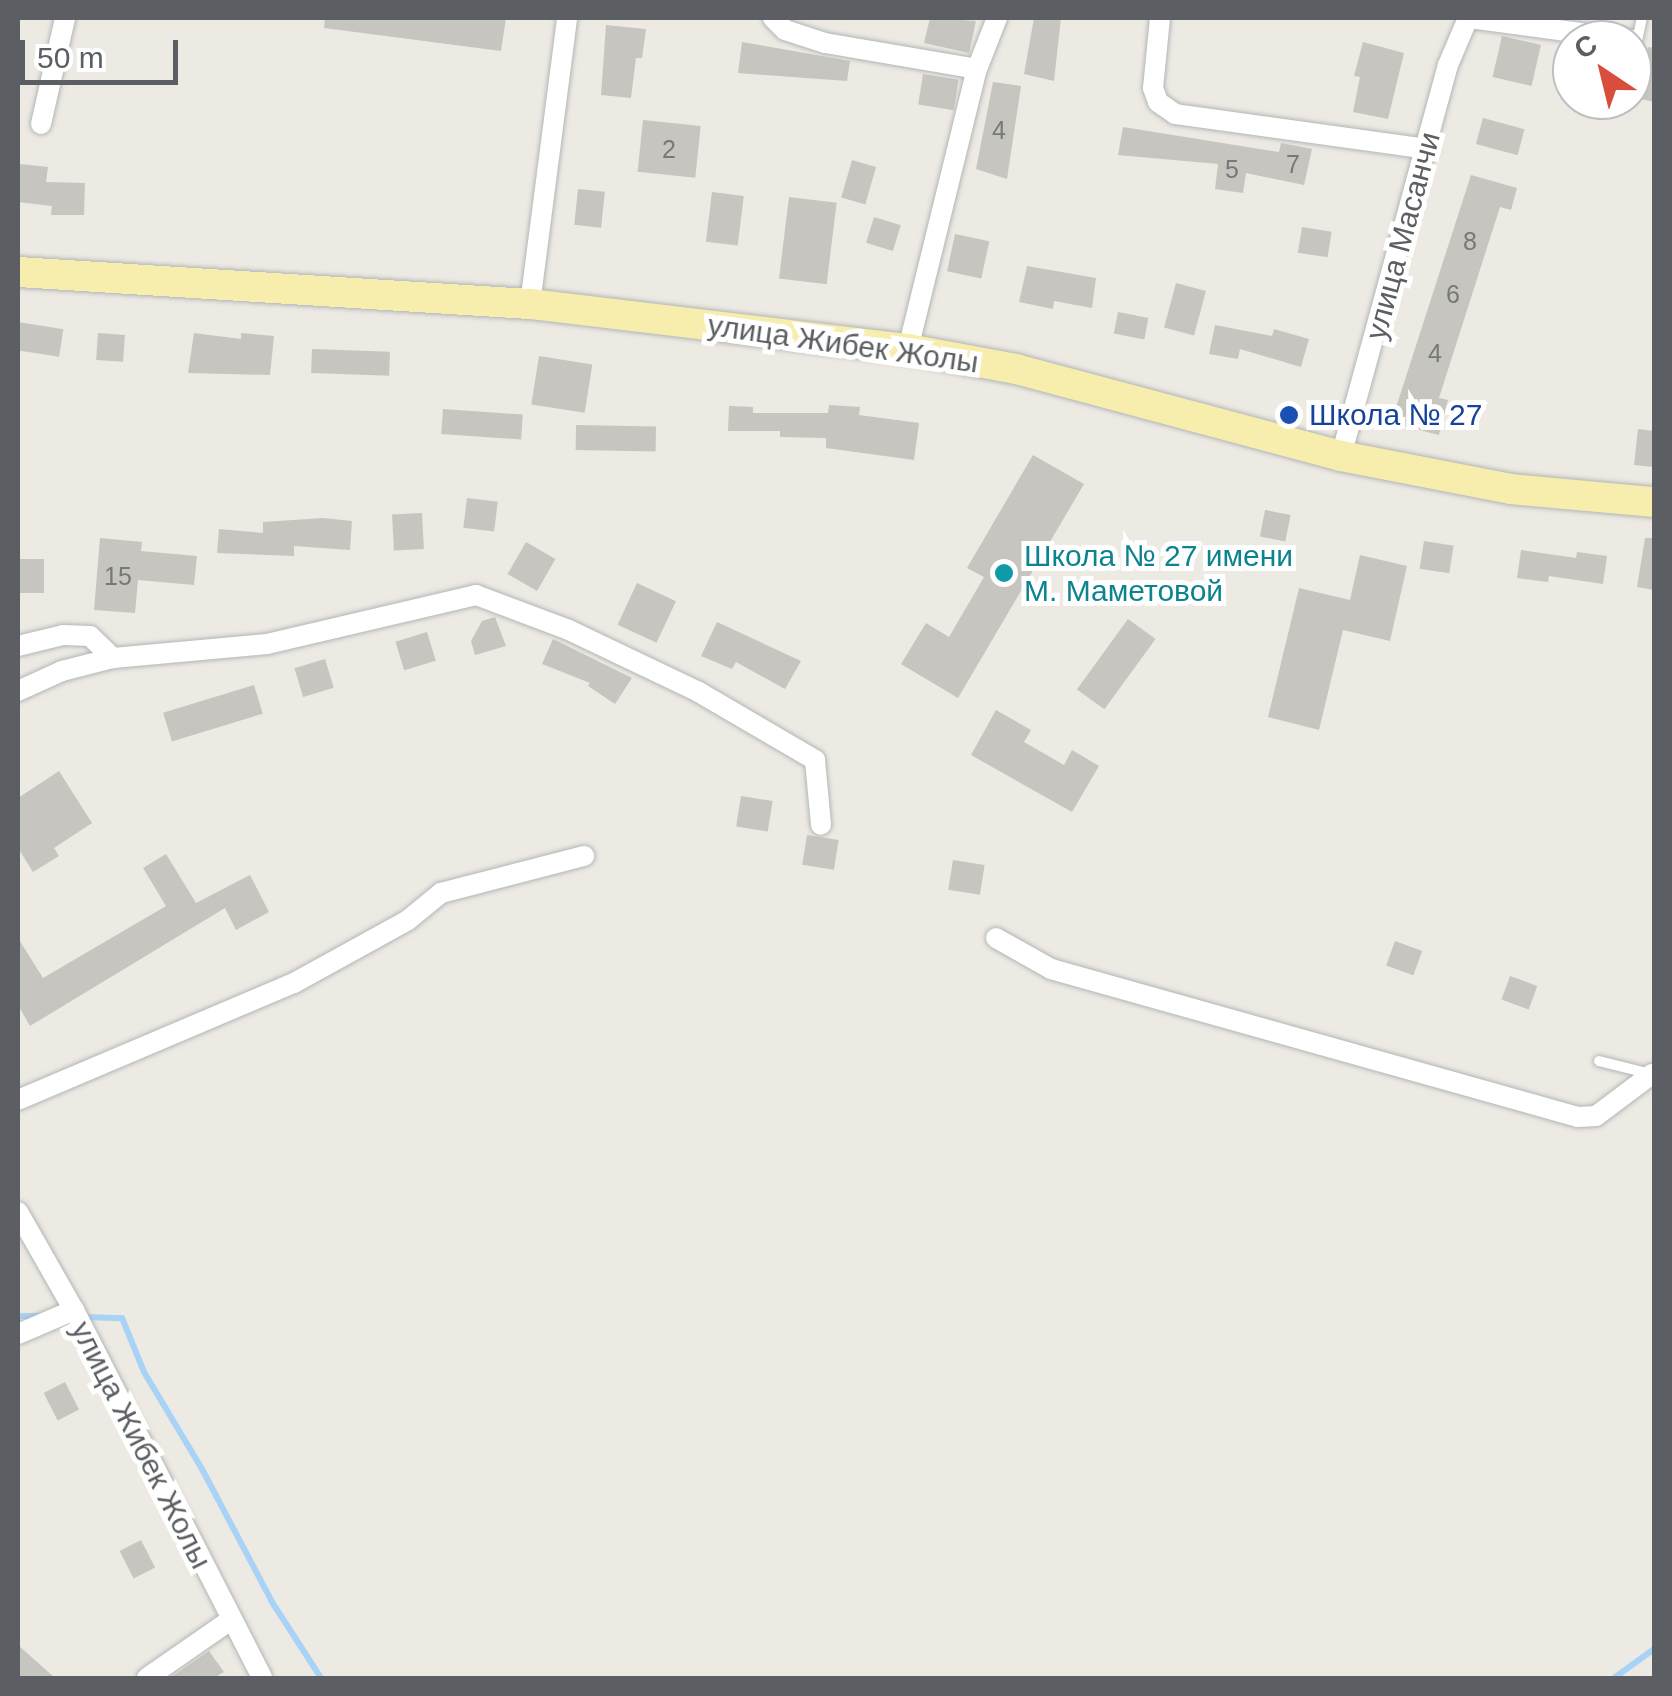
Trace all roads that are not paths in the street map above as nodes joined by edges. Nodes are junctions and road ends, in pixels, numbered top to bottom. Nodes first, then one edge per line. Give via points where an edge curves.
1 (65, 18) edge
2 (567, 18) edge
3 (773, 18) edge
4 (998, 18) edge
5 (1160, 18) edge
6 (1469, 18) edge
7 (1552, 29) edge
8 (978, 69) junction
9 (41, 124) dead end
10 (1428, 149) junction
11 (18, 272) edge
12 (530, 304) junction
13 (908, 349) junction
14 (1341, 456) junction
15 (1654, 502) edge
16 (18, 646) edge
17 (113, 658) junction
18 (18, 692) edge
19 (821, 826) dead end
20 (584, 856) dead end
21 (996, 938) dead end
22 (1598, 1061) dead end
23 (1653, 1074) edge
24 (18, 1100) edge
25 (18, 1212) edge
26 (74, 1310) junction
27 (18, 1334) edge
28 (229, 1621) junction
29 (147, 1678) edge
30 (262, 1678) edge

1 - 9 street
2 - 12 street
3 - 8 street via 786,30 825,43
4 - 8 street
5 - 10 street via 1152,88 1175,114
6 - 7 street, улица Масанчи
6 - 10 street, улица Масанчи via 1448,64
8 - 13 street
10 - 14 street, улица Масанчи
11 - 12 main road, улица Жибек Жолы
12 - 13 main road, улица Жибек Жолы
13 - 14 main road, улица Жибек Жолы via 1016,370
14 - 15 main road, улица Жибек Жолы via 1510,488
16 - 17 street via 90,636
17 - 18 street
17 - 19 street via 267,644 476,595 697,690 815,760
20 - 24 street via 441,894 408,920 294,983
21 - 23 street via 1051,969 1578,1118 1596,1116
22 - 23 lane
25 - 26 street, улица Жибек Жолы
26 - 27 street
26 - 28 street, улица Жибек Жолы
28 - 29 street
28 - 30 street, улица Жибек Жолы

